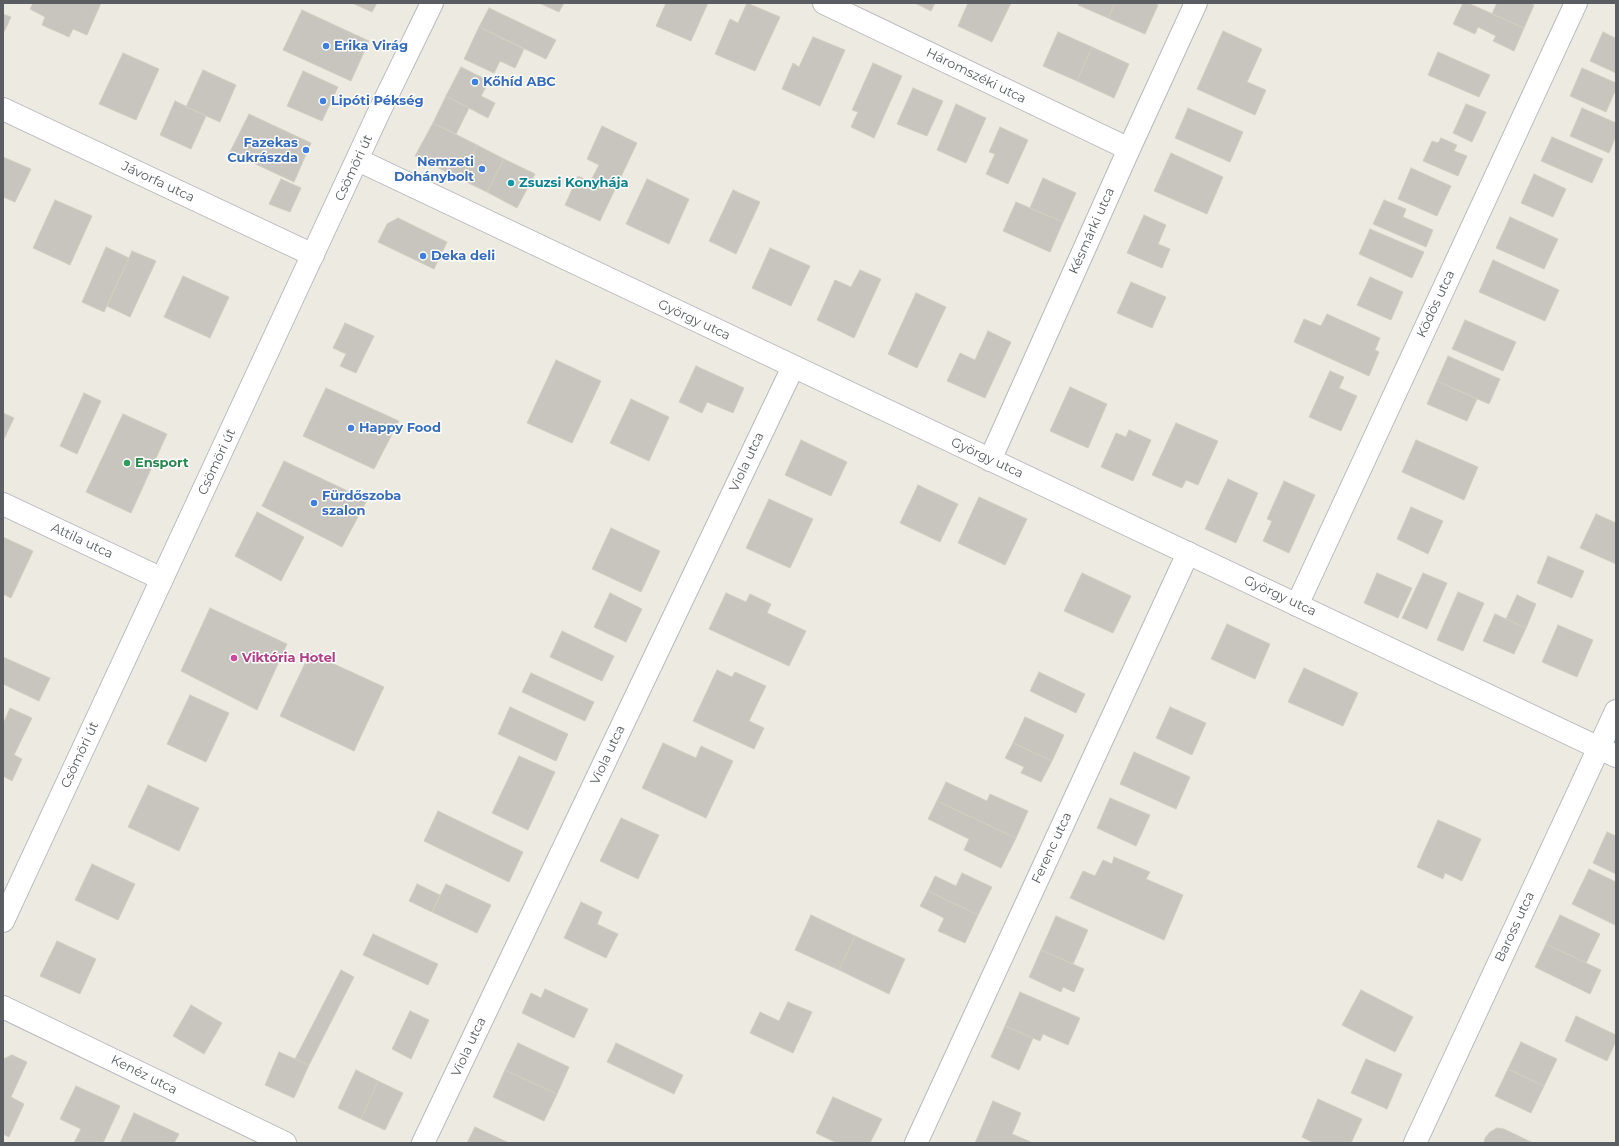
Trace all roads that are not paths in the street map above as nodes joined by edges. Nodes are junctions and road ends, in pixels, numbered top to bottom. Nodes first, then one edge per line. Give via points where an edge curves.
1 (432, 3) edge
2 (824, 3) edge
3 (1196, 3) edge
4 (1576, 3) edge
5 (3, 109) edge
6 (1129, 149) junction
7 (358, 160) junction
8 (313, 255) junction
9 (793, 367) junction
10 (990, 460) junction
11 (3, 504) edge
12 (1188, 553) junction
13 (162, 579) junction
14 (1297, 605) junction
15 (1616, 711) edge
16 (1607, 752) edge
17 (9, 892) edge
18 (3, 921) edge
19 (3, 1007) edge
20 (285, 1143) edge
21 (423, 1143) edge
22 (916, 1143) edge
23 (1415, 1143) edge

1 - 7 street, Csömöri út
2 - 6 street, Háromszéki utca
3 - 6 street, Késmárki utca
4 - 14 street, Ködös utca
5 - 8 street, Jávorfa utca
6 - 10 street, Késmárki utca
7 - 8 street, Csömöri út
7 - 9 street, György utca
8 - 13 street, Csömöri út
9 - 10 street, György utca
9 - 21 street, Viola utca
10 - 12 street, György utca
11 - 13 street, Attila utca
12 - 14 street, György utca
12 - 22 street, Ferenc utca
13 - 17 street, Csömöri út
14 - 16 street, György utca
15 - 16 street, Baross utca
16 - 23 street, Baross utca
17 - 18 street, Csömöri út
19 - 20 street, Kenéz utca

